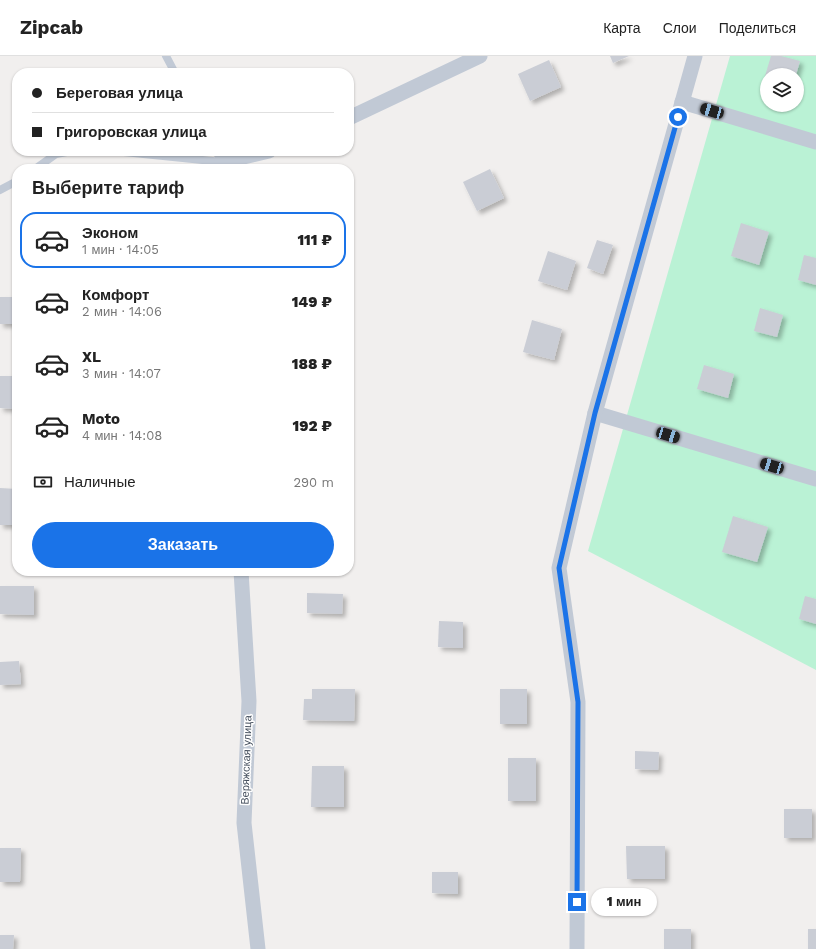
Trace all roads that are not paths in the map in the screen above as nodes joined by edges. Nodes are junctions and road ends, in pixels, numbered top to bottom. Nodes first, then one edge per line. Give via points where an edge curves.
1 (166, 56) edge
2 (480, 56) edge
3 (695, 56) edge
4 (172, 68) edge
5 (682, 102) junction
6 (354, 116) edge
7 (816, 142) edge
8 (53, 156) edge
9 (202, 156) edge
10 (219, 157) edge
11 (42, 164) edge
12 (12, 184) edge
13 (0, 190) edge
14 (595, 413) junction
15 (816, 479) edge
16 (241, 576) edge
17 (258, 949) edge
18 (577, 949) edge

1 - 4 lane
2 - 6 street
3 - 5 street
5 - 7 street
5 - 14 street
8 - 11 lane
9 - 10 lane
12 - 13 lane
14 - 15 street
14 - 18 street via 559,568 578,702
16 - 17 street, Веряжская улица via 249,701 244,823

